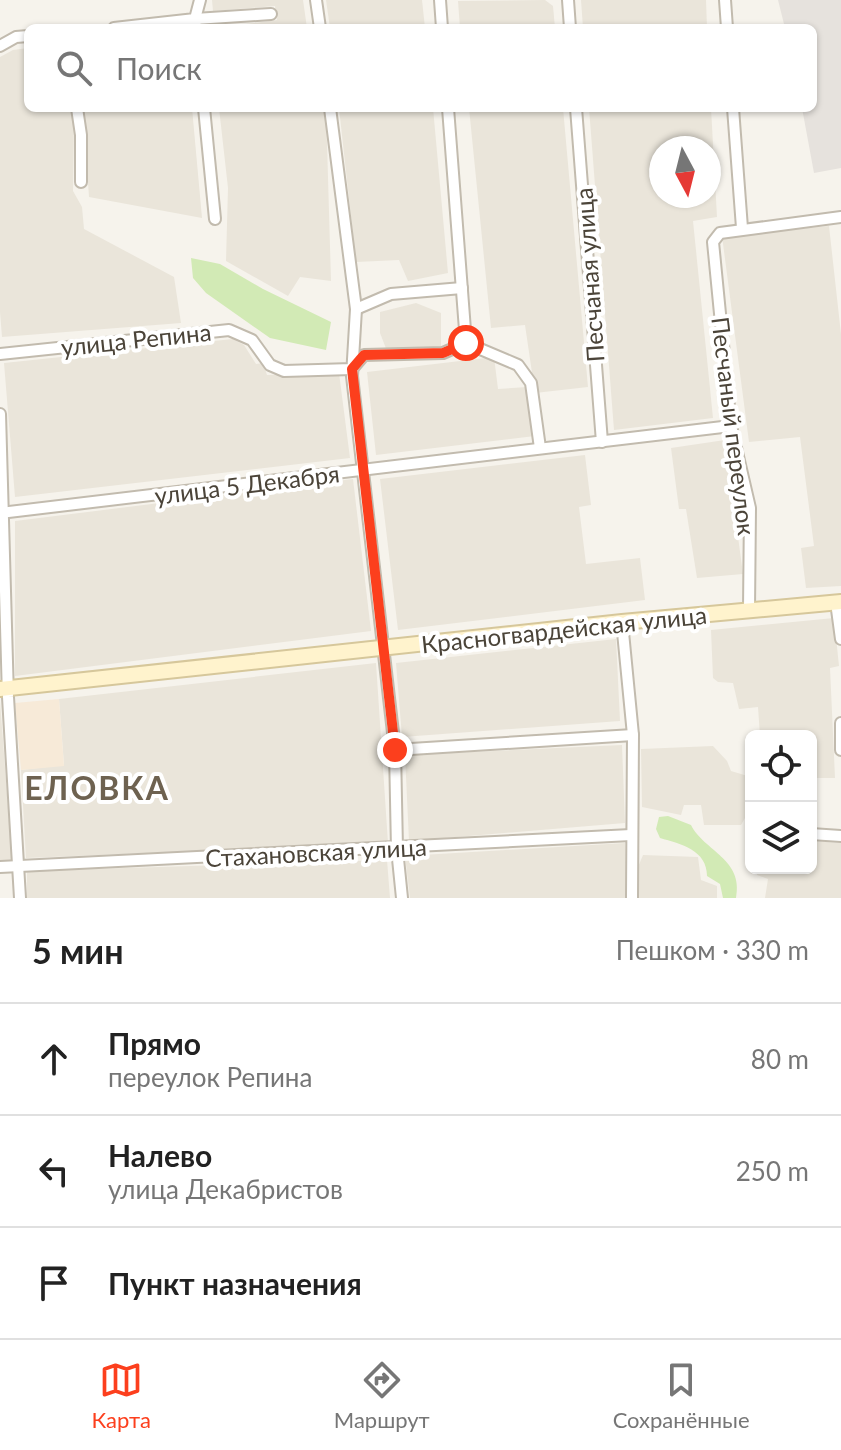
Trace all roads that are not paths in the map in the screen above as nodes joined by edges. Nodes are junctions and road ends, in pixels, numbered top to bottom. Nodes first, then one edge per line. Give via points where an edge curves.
1 (200, 0) edge
2 (316, 0) edge
3 (440, 0) edge
4 (568, 0) edge
5 (725, 0) edge
6 (271, 14) dead end
7 (195, 23) edge
8 (319, 24) edge
9 (442, 24) edge
10 (570, 24) edge
11 (727, 24) edge
12 (24, 36) edge
13 (0, 46) edge
14 (78, 112) edge
15 (204, 112) edge
16 (331, 112) edge
17 (448, 112) edge
18 (576, 112) edge
19 (733, 112) edge
20 (81, 182) dead end
21 (841, 217) edge
22 (215, 219) dead end
23 (742, 228) junction
24 (462, 288) junction
25 (356, 309) junction
26 (466, 343) junction
27 (0, 354) edge
28 (352, 369) junction
29 (0, 414) edge
30 (731, 426) junction
31 (602, 442) junction
32 (540, 448) junction
33 (363, 470) junction
34 (2, 512) edge
35 (839, 602) edge
36 (749, 609) junction
37 (622, 622) junction
38 (841, 639) edge
39 (384, 648) junction
40 (4, 688) edge
41 (841, 723) edge
42 (633, 735) junction
43 (395, 750) junction
44 (841, 750) edge
45 (817, 834) edge
46 (631, 835) junction
47 (841, 836) edge
48 (397, 849) junction
49 (20, 866) junction
50 (0, 867) edge
51 (20, 898) edge
52 (402, 898) edge
53 (632, 898) edge

1 - 7 street
2 - 8 street
3 - 9 street
4 - 10 street
5 - 11 street
6 - 7 street
12 - 13 street
14 - 20 street
15 - 22 street
16 - 25 street
17 - 24 street
18 - 31 street, Песчаная улица
19 - 23 street
21 - 23 street
23 - 30 street, Песчаный переулок via 720,233 713,242
24 - 25 street via 391,294
24 - 26 street
25 - 28 street
26 - 28 street via 443,353 364,355
26 - 32 street via 518,365 531,383
27 - 28 street, улица Репина via 229,330 252,340 270,365 284,371
28 - 33 street
29 - 34 street
30 - 31 street, улица 5 Декабря
30 - 36 street, Песчаный переулок via 750,508
31 - 32 street, улица 5 Декабря
32 - 33 street, улица 5 Декабря
33 - 34 street, улица 5 Декабря
33 - 39 street
34 - 40 street
35 - 36 main road, Красногвардейская улица
35 - 38 street
36 - 37 main road, Красногвардейская улица
37 - 39 main road, Красногвардейская улица
37 - 42 street
39 - 40 main road, Красногвардейская улица
39 - 43 street
40 - 49 street
41 - 44 street
42 - 43 street
42 - 46 street
43 - 48 street
45 - 47 street
46 - 48 street, Стахановская улица
46 - 53 street
48 - 49 street, Стахановская улица
48 - 52 street
49 - 50 street, Стахановская улица
49 - 51 street

